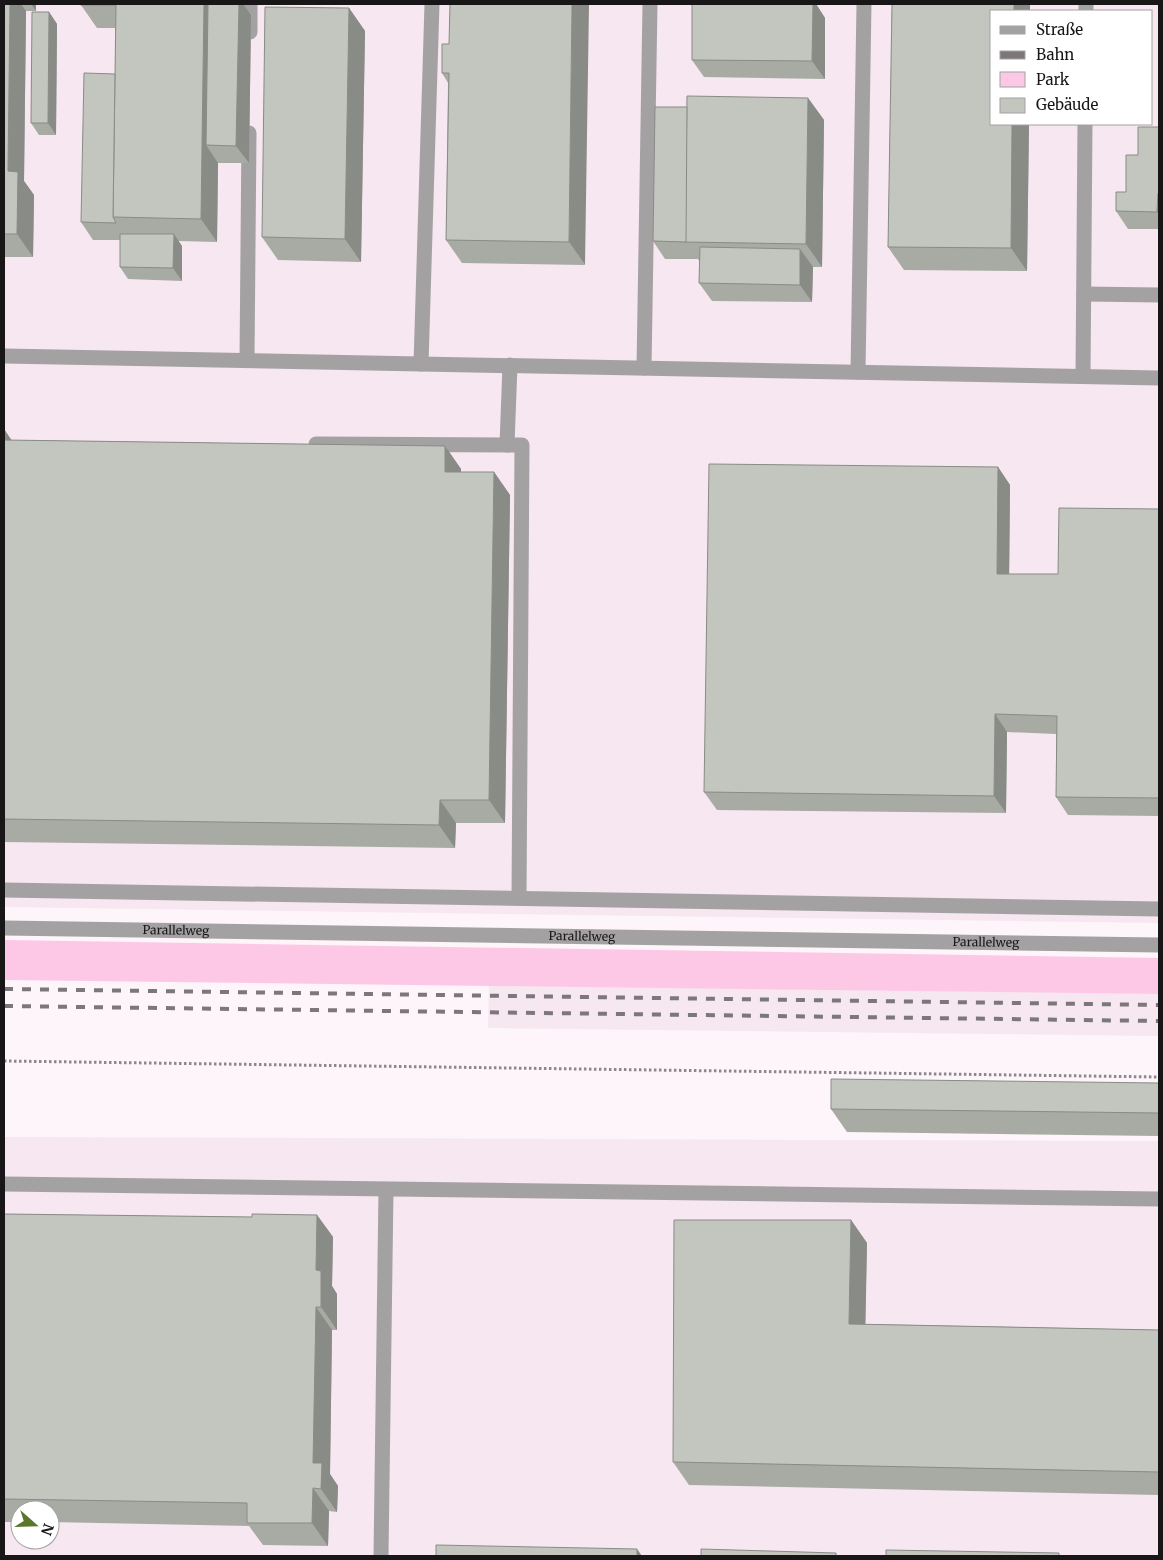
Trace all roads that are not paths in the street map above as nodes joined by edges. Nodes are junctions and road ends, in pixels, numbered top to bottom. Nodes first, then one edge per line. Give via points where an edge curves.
1 (250, 4) edge
2 (432, 4) edge
3 (650, 4) edge
4 (864, 4) edge
5 (250, 44) dead end
6 (249, 123) dead end
7 (1085, 125) edge
8 (1084, 294) junction
9 (1159, 294) edge
10 (4, 356) edge
11 (247, 360) junction
12 (421, 364) junction
13 (510, 365) junction
14 (644, 368) junction
15 (858, 372) junction
16 (1083, 376) junction
17 (1159, 378) edge
18 (316, 444) edge
19 (507, 445) junction
20 (4, 890) edge
21 (520, 898) junction
22 (1159, 909) edge
23 (4, 928) edge
24 (1159, 945) edge
25 (4, 1184) edge
26 (386, 1190) junction
27 (1159, 1199) edge
28 (381, 1556) edge

1 - 5 street
2 - 12 street
3 - 14 street
4 - 15 street
6 - 11 street
7 - 8 street
8 - 9 street
8 - 16 street
10 - 11 street
11 - 12 street
12 - 13 street
13 - 14 street
13 - 19 street
14 - 15 street
15 - 16 street
16 - 17 street
18 - 19 street
19 - 21 street via 522,446
20 - 21 street
21 - 22 street
23 - 24 street, Parallelweg
25 - 26 street
26 - 27 street
26 - 28 street

